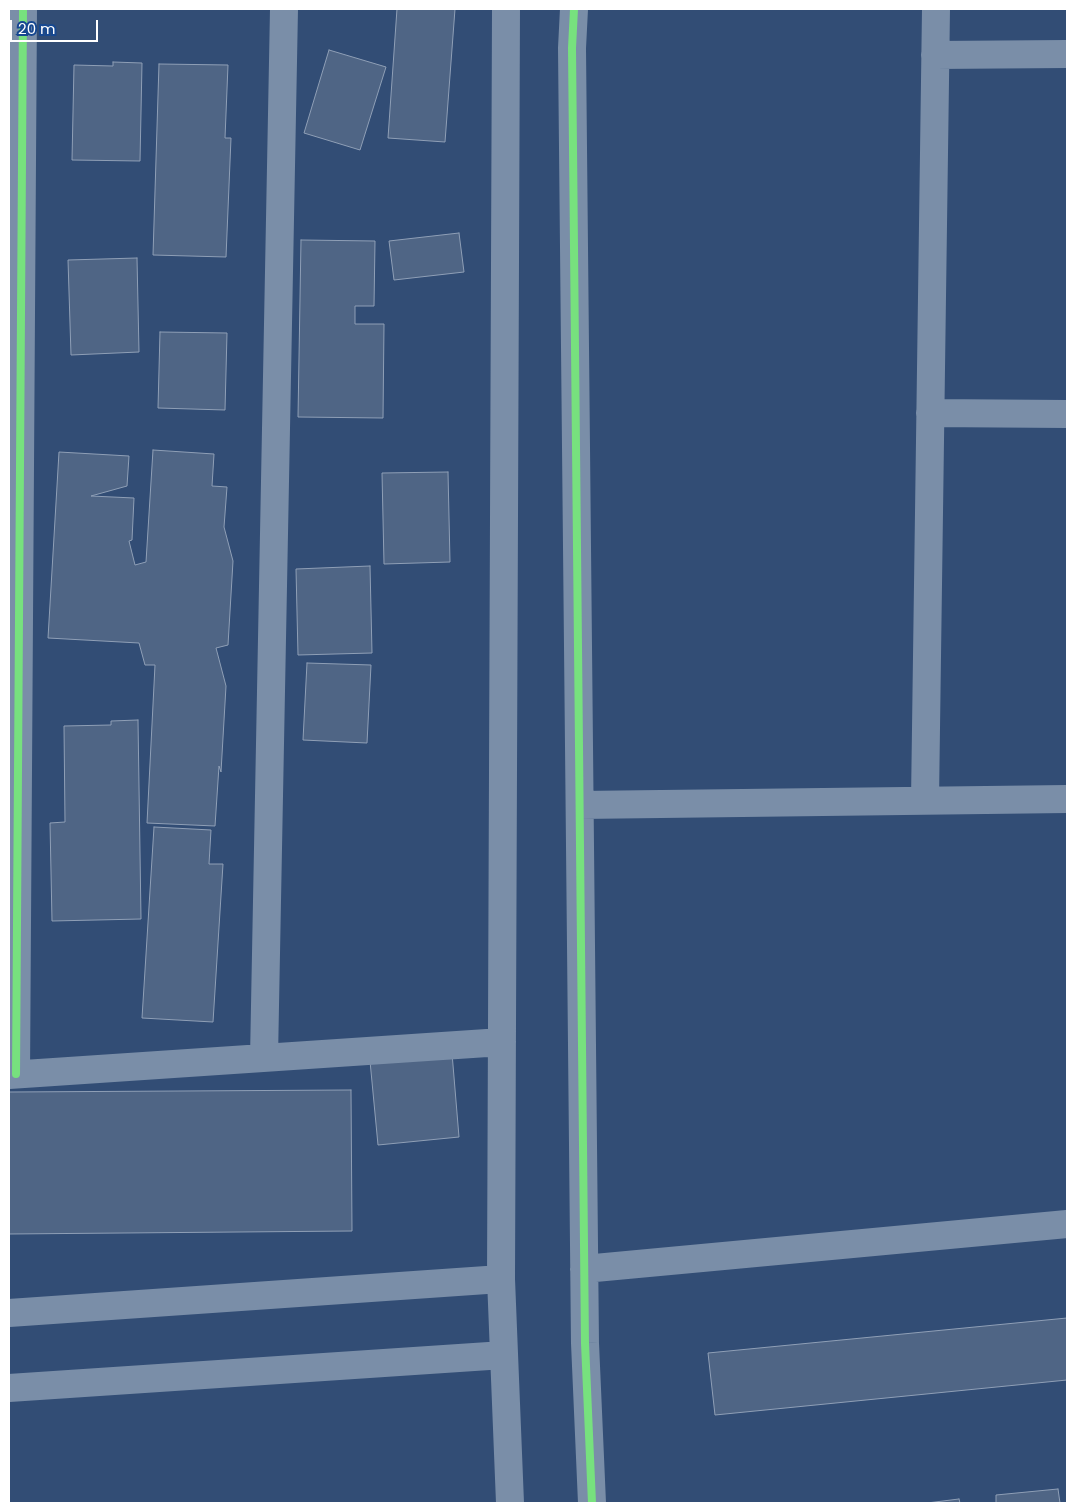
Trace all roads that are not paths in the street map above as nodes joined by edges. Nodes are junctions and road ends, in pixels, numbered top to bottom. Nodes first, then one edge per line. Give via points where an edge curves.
1 (22, 9) edge
2 (284, 9) edge
3 (506, 9) edge
4 (574, 9) edge
5 (936, 9) edge
6 (1067, 54) edge
7 (935, 55) junction
8 (930, 413) junction
9 (1067, 414) edge
10 (1067, 799) edge
11 (925, 800) junction
12 (13, 805) edge
13 (580, 805) junction
14 (502, 1042) junction
15 (264, 1058) junction
16 (12, 1074) edge
17 (1067, 1224) edge
18 (584, 1269) junction
19 (501, 1279) junction
20 (9, 1313) edge
21 (504, 1355) junction
22 (9, 1388) edge
23 (510, 1503) edge
24 (592, 1503) edge

1 - 12 street
2 - 15 street
3 - 14 street
4 - 13 street
5 - 7 street
6 - 7 street
7 - 8 street
8 - 9 street
8 - 11 street
10 - 11 street
11 - 13 street
12 - 16 street
13 - 18 street
14 - 15 street
14 - 19 street
15 - 16 street
17 - 18 street
18 - 24 street
19 - 20 street
19 - 21 street
21 - 22 street
21 - 23 street

